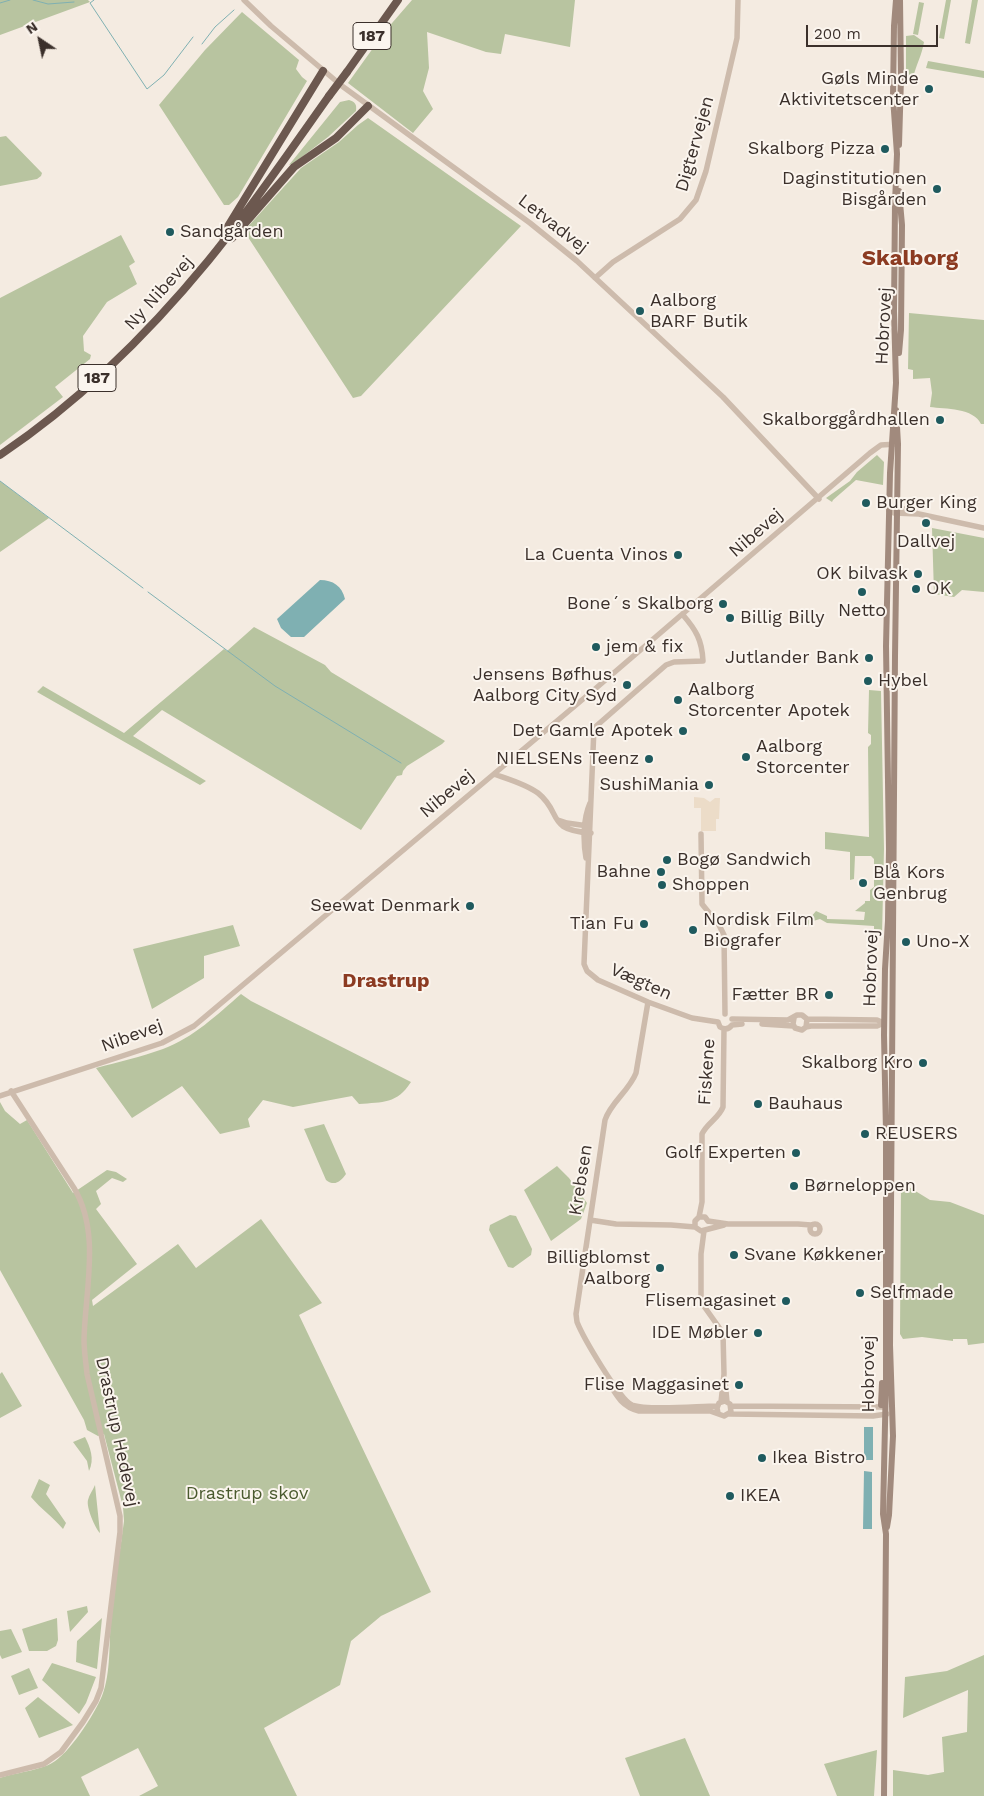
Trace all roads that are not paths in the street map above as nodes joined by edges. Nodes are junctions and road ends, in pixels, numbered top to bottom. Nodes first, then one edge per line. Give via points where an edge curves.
1 (244, 0) edge
2 (398, 0) edge
3 (738, 0) edge
4 (898, 0) edge
5 (323, 71) junction
6 (368, 106) junction
7 (208, 262) junction
8 (595, 278) junction
9 (184, 289) junction
10 (895, 446) junction
11 (0, 455) edge
12 (819, 498) junction
13 (889, 511) junction
14 (896, 511) junction
15 (984, 528) edge
16 (682, 615) junction
17 (494, 774) junction
18 (588, 830) junction
19 (701, 834) dead end
20 (648, 1002) junction
21 (725, 1014) junction
22 (794, 1018) junction
23 (807, 1019) junction
24 (718, 1022) junction
25 (732, 1022) junction
26 (884, 1023) junction
27 (892, 1023) junction
28 (793, 1026) junction
29 (806, 1027) junction
30 (724, 1029) junction
31 (12, 1092) junction
32 (0, 1096) edge
33 (590, 1220) junction
34 (702, 1224) junction
35 (810, 1228) dead end
36 (602, 1365) junction
37 (724, 1404) junction
38 (886, 1411) junction
39 (718, 1413) junction
40 (730, 1414) junction
41 (886, 1534) junction
42 (0, 1776) edge
43 (884, 1796) edge

1 - 5 street, Letvadvej
2 - 7 highway, Ny Nibevej / 187, bridge
3 - 8 street, Digtervejen via 737,38 706,171 696,200 680,220 610,264
4 - 10 main road, Hobrovej via 894,26 893,97 902,225
5 - 6 street, Letvadvej
5 - 9 highway via 239,210
6 - 7 highway via 336,138 294,166
6 - 8 street, Letvadvej via 530,223
7 - 9 highway, Ny Nibevej / 187
8 - 12 street, Letvadvej via 723,397
9 - 11 highway, Ny Nibevej / 187 via 95,380
10 - 12 street, Nibevej via 880,445
10 - 13 main road, Hobrovej
10 - 14 main road, Hobrovej
12 - 16 street, Nibevej
13 - 14 street
13 - 26 main road, Hobrovej via 886,646 888,911
14 - 15 street
14 - 27 main road, Hobrovej
16 - 17 street, Nibevej
16 - 18 street via 696,631 703,661 666,665 597,724 593,732
17 - 18 street via 536,792 565,828
17 - 31 street, Nibevej via 194,1026 147,1049
18 - 20 street, Vægten via 585,849 588,868 586,970
19 - 21 street, Fiskene via 702,904 724,935
20 - 24 street, Vægten via 692,1018
20 - 33 street, Krebsen via 636,1073 605,1120
21 - 24 street via 719,1017
21 - 25 street via 730,1015
22 - 23 street via 800,1015
22 - 25 street
22 - 28 street
23 - 26 street via 877,1020
23 - 29 street
24 - 30 street
25 - 28 street
25 - 30 street
26 - 27 main road
26 - 29 street via 877,1026
26 - 38 main road, Hobrovej
27 - 38 main road, Hobrovej via 890,1335
28 - 29 street via 799,1030
30 - 34 street, Fiskene via 723,1107 702,1134
31 - 32 street, Nibevej
31 - 42 street, Drastrup Hedevej via 79,1196 86,1219 90,1249 84,1354 118,1504 120,1532 104,1670 96,1701 68,1745 55,1757 44,1764
33 - 34 street via 616,1224
33 - 36 street, Krebsen via 576,1314 577,1322
34 - 35 street via 798,1224
34 - 37 street, Fiskene via 701,1302 723,1333
36 - 37 street, Krebsen via 625,1400 634,1405
36 - 39 street, Krebsen via 618,1399 630,1409 639,1412
37 - 38 street, Krebsen
37 - 39 street
37 - 40 street
38 - 40 street
38 - 41 main road, Hobrovej via 883,1514
38 - 41 main road, Hobrovej via 893,1436
39 - 40 street, Krebsen
41 - 43 main road, Hobrovej

